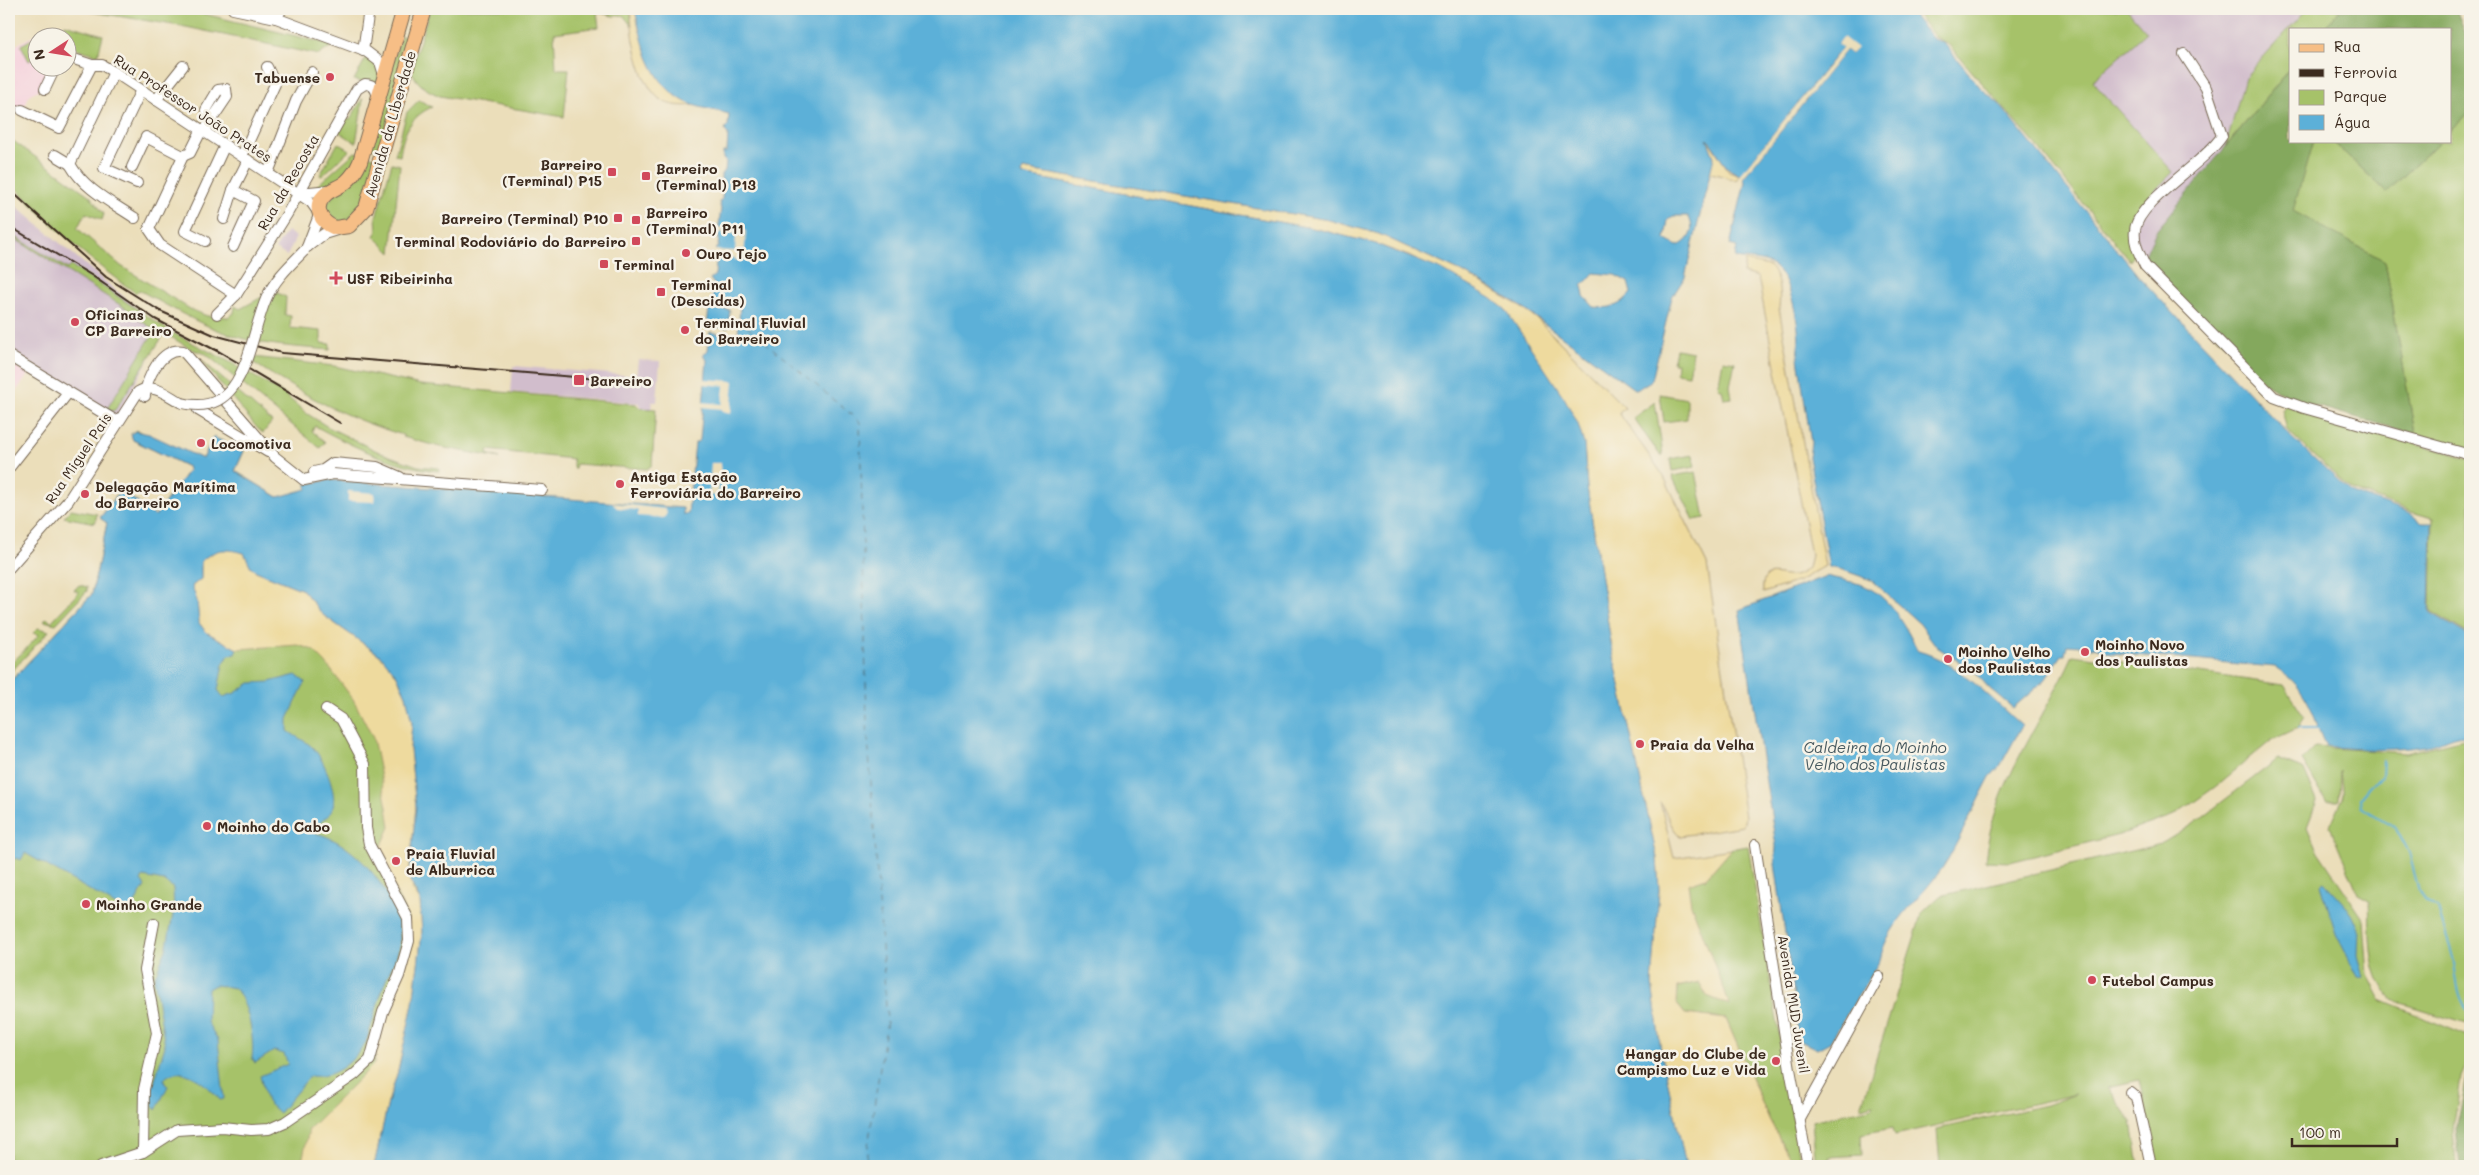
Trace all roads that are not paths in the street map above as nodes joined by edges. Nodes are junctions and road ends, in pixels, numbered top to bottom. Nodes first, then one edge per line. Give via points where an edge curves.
1 (233, 9) edge
2 (369, 9) edge
3 (404, 9) edge
4 (424, 9) edge
5 (279, 13) edge
6 (395, 40) junction
7 (365, 52) junction
8 (2184, 54) dead end
9 (78, 60) edge
10 (92, 65) junction
11 (183, 66) dead end
12 (267, 67) dead end
13 (114, 72) junction
14 (312, 72) dead end
15 (50, 78) edge
16 (385, 78) junction
17 (45, 88) dead end
18 (141, 90) junction
19 (156, 100) junction
20 (378, 101) junction
21 (22, 110) dead end
22 (210, 122) dead end
23 (203, 130) junction
24 (225, 145) junction
25 (55, 155) dead end
26 (183, 156) junction
27 (245, 158) junction
28 (70, 164) junction
29 (132, 167) dead end
30 (268, 173) junction
31 (137, 183) dead end
32 (333, 189) junction
33 (233, 190) junction
34 (299, 194) junction
35 (318, 212) junction
36 (135, 218) dead end
37 (224, 219) dead end
38 (341, 229) junction
39 (205, 241) dead end
40 (233, 247) dead end
41 (305, 249) junction
42 (236, 295) junction
43 (217, 314) dead end
44 (9, 356) edge
45 (145, 392) junction
46 (68, 393) junction
47 (198, 410) dead end
48 (118, 422) junction
49 (2470, 455) edge
50 (275, 457) junction
51 (9, 468) edge
52 (542, 490) dead end
53 (9, 568) edge
54 (326, 708) dead end
55 (1755, 845) dead end
56 (154, 923) dead end
57 (1879, 976) dead end
58 (2130, 1092) dead end
59 (1806, 1118) junction
60 (143, 1152) junction
61 (101, 1166) edge
62 (1808, 1166) edge
63 (2151, 1166) edge

1 - 5 street
2 - 7 street
3 - 6 main road, Avenida da Liberdade
4 - 38 main road, Avenida da Liberdade via 366,208 353,224
5 - 7 street
6 - 7 street via 383,52
6 - 16 main road, Avenida da Liberdade
7 - 16 street via 380,62
8 - 49 street via 2206,88 2222,136 2214,148 2151,202 2138,220 2135,230 2137,248 2145,266 2274,397
9 - 10 street, Rua Professor João Prates
10 - 13 street, Rua Professor João Prates via 102,65
10 - 21 street via 59,128
11 - 19 street
12 - 27 street via 275,84
13 - 18 street, Rua Professor João Prates
13 - 28 street
14 - 30 street via 296,101
15 - 17 street
16 - 20 main road, Avenida da Liberdade
18 - 19 street, Rua Professor João Prates
18 - 31 street via 104,168
19 - 23 street, Rua Professor João Prates
20 - 32 main road, Avenida da Liberdade via 357,168 346,182
20 - 34 street, Rua da Recosta via 377,90 372,86 365,84 356,89
22 - 23 street
23 - 24 street, Rua Professor João Prates
23 - 26 street via 190,153
24 - 27 street, Rua Professor João Prates
24 - 39 street via 184,230
25 - 28 street
26 - 29 street via 146,137
26 - 42 street via 149,230 160,245
27 - 30 street, Rua Professor João Prates
27 - 33 street
28 - 36 street via 89,187
30 - 34 street, Rua Professor João Prates
32 - 34 street
32 - 35 main road, Avenida da Liberdade via 322,198
33 - 37 street
33 - 40 street via 254,201
34 - 35 street, Rua Professor João Prates
34 - 42 street, Rua da Recosta
35 - 38 main road via 329,226
35 - 41 street, Avenida da Liberdade
38 - 41 street, Avenida da Liberdade via 324,234
41 - 45 street, Avenida da Liberdade, bridge via 284,271 267,297 236,386 217,402 206,406 182,403 157,389
42 - 43 street, Rua da Recosta
44 - 46 street
45 - 48 street, Rua Miguel Pais
45 - 50 street via 148,379 159,363 174,351 183,351
46 - 48 street
46 - 51 street
47 - 50 street
48 - 53 street, Rua Miguel Pais via 68,501
50 - 52 street via 304,480 333,474
54 - 60 street via 341,719 365,764 369,844 408,918 410,942 383,1012 370,1060 354,1075 285,1122 269,1129 222,1127 177,1130
55 - 59 street, Avenida MUD Juvenil via 1790,1070
56 - 60 street via 145,970 156,1034 144,1089
57 - 59 street
58 - 63 street via 2136,1097
59 - 62 street, Avenida MUD Juvenil
60 - 61 street

